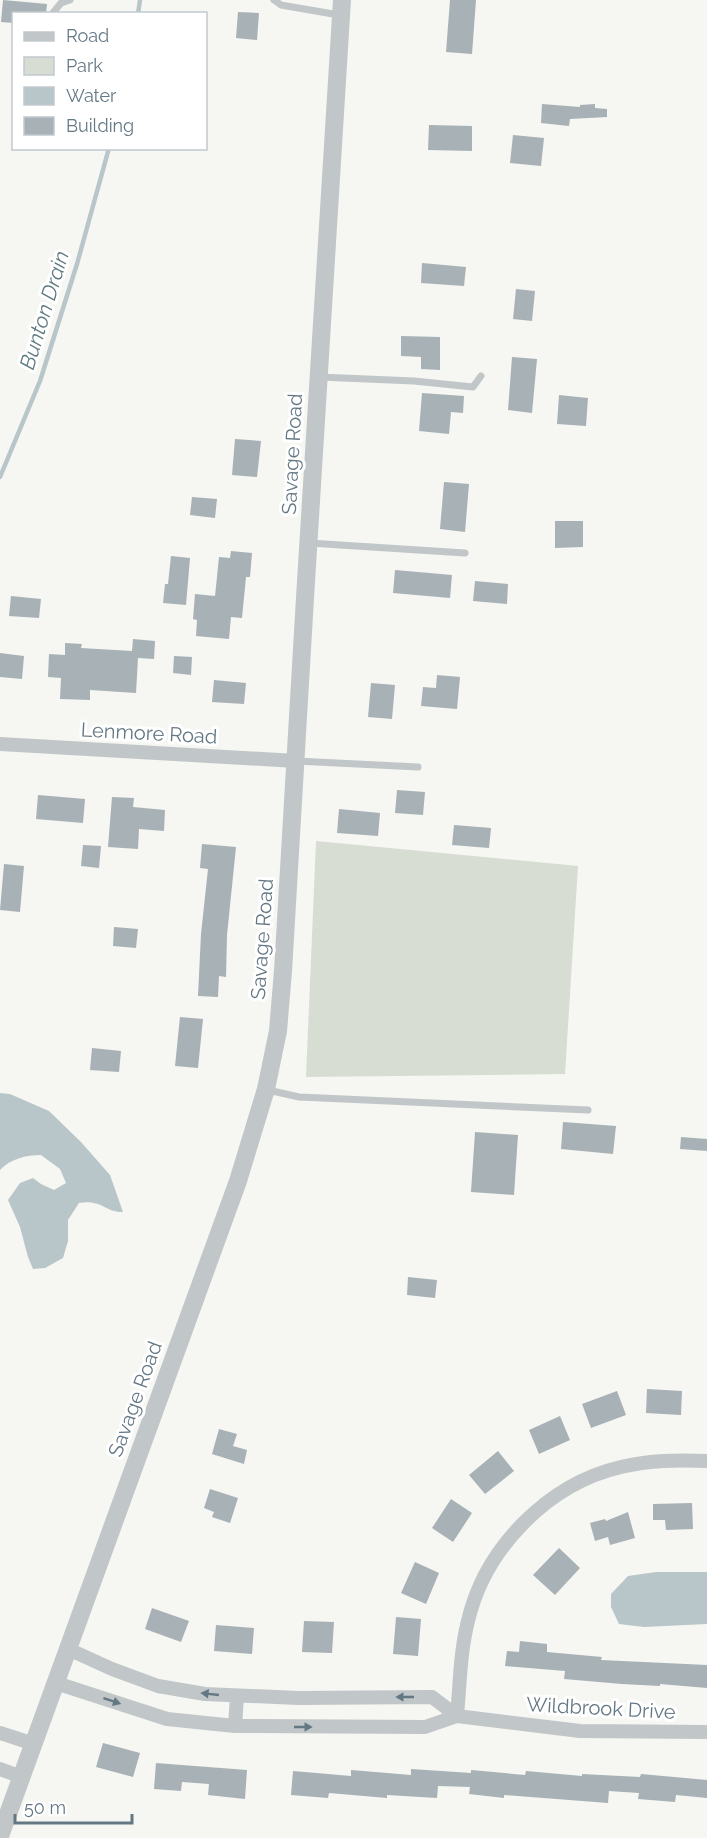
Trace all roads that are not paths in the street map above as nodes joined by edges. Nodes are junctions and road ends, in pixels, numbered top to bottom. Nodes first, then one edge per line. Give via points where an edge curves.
1 (70, 0) edge
2 (274, 0) edge
3 (342, 8) edge
4 (54, 12) edge
5 (481, 376) dead end
6 (319, 377) junction
7 (309, 543) junction
8 (465, 553) dead end
9 (0, 744) edge
10 (296, 761) junction
11 (418, 767) dead end
12 (266, 1089) junction
13 (588, 1110) dead end
14 (707, 1461) edge
15 (68, 1649) junction
16 (56, 1683) junction
17 (237, 1696) junction
18 (457, 1716) junction
19 (235, 1726) junction
20 (707, 1732) edge
21 (0, 1733) edge
22 (34, 1744) junction
23 (0, 1769) edge
24 (22, 1778) junction
25 (0, 1836) edge

1 - 4 lane
2 - 3 lane via 281,5
3 - 6 street, Savage Road
5 - 6 lane via 473,387
6 - 7 street, Savage Road
7 - 8 lane
7 - 10 street, Savage Road
9 - 10 street, Lenmore Road
10 - 11 lane
10 - 12 street, Savage Road via 278,1031
12 - 13 lane via 299,1097
12 - 15 street, Savage Road via 238,1181
14 - 18 street via 652,1461 619,1467 582,1481 551,1499 528,1519 498,1553 477,1591 462,1649
15 - 16 street, Savage Road
17 -> 15 street via 158,1686
16 -> 19 street, Wildbrook Drive via 167,1719
16 - 22 street, Savage Road
18 -> 17 street via 432,1697
17 - 19 street
19 -> 18 street, Wildbrook Drive via 425,1727
18 - 20 street, Wildbrook Drive via 580,1731
21 - 22 street
22 - 24 street, Savage Road
23 - 24 street
24 - 25 street, Savage Road

